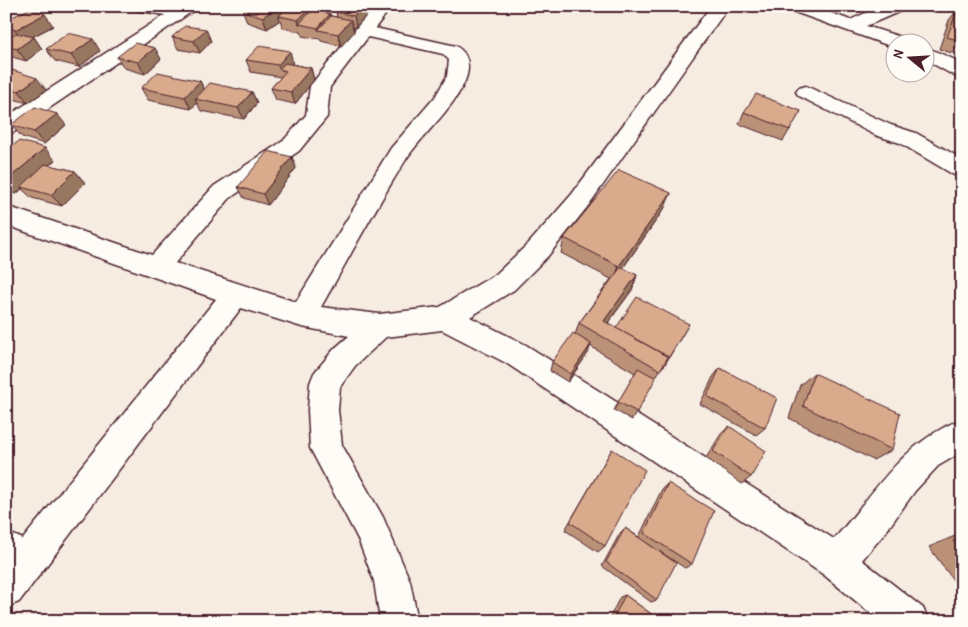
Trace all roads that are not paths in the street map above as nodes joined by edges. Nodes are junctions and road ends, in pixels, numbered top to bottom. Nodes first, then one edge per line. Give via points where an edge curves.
1 (140, 6) edge
2 (383, 6) edge
3 (720, 6) edge
4 (795, 6) edge
5 (897, 6) edge
6 (186, 9) edge
7 (850, 26) junction
8 (364, 31) junction
9 (886, 38) edge
10 (936, 58) edge
11 (960, 70) edge
12 (806, 92) dead end
13 (6, 127) edge
14 (962, 169) edge
15 (6, 215) edge
16 (156, 268) junction
17 (235, 295) junction
18 (302, 316) junction
19 (445, 318) junction
20 (379, 326) junction
21 (962, 434) edge
22 (17, 555) edge
23 (837, 562) junction
24 (6, 588) edge
25 (902, 618) edge
26 (400, 621) edge

1 - 6 street
2 - 8 street
3 - 19 street via 580,200 540,250 505,282
4 - 7 street
5 - 7 street
6 - 13 street
7 - 9 street
8 - 16 street via 320,86 316,117 291,146 222,192
8 - 18 street via 449,50 459,60 457,76 443,100 399,153
10 - 11 street
12 - 14 street via 883,130 908,138
15 - 16 street
16 - 17 street
17 - 18 street
17 - 22 street
18 - 20 street
19 - 20 street
19 - 23 street via 516,354
20 - 26 street via 345,356 325,382 323,410 326,448 371,529 392,581
21 - 23 street via 927,455 903,479 873,521
22 - 24 street
23 - 25 street

